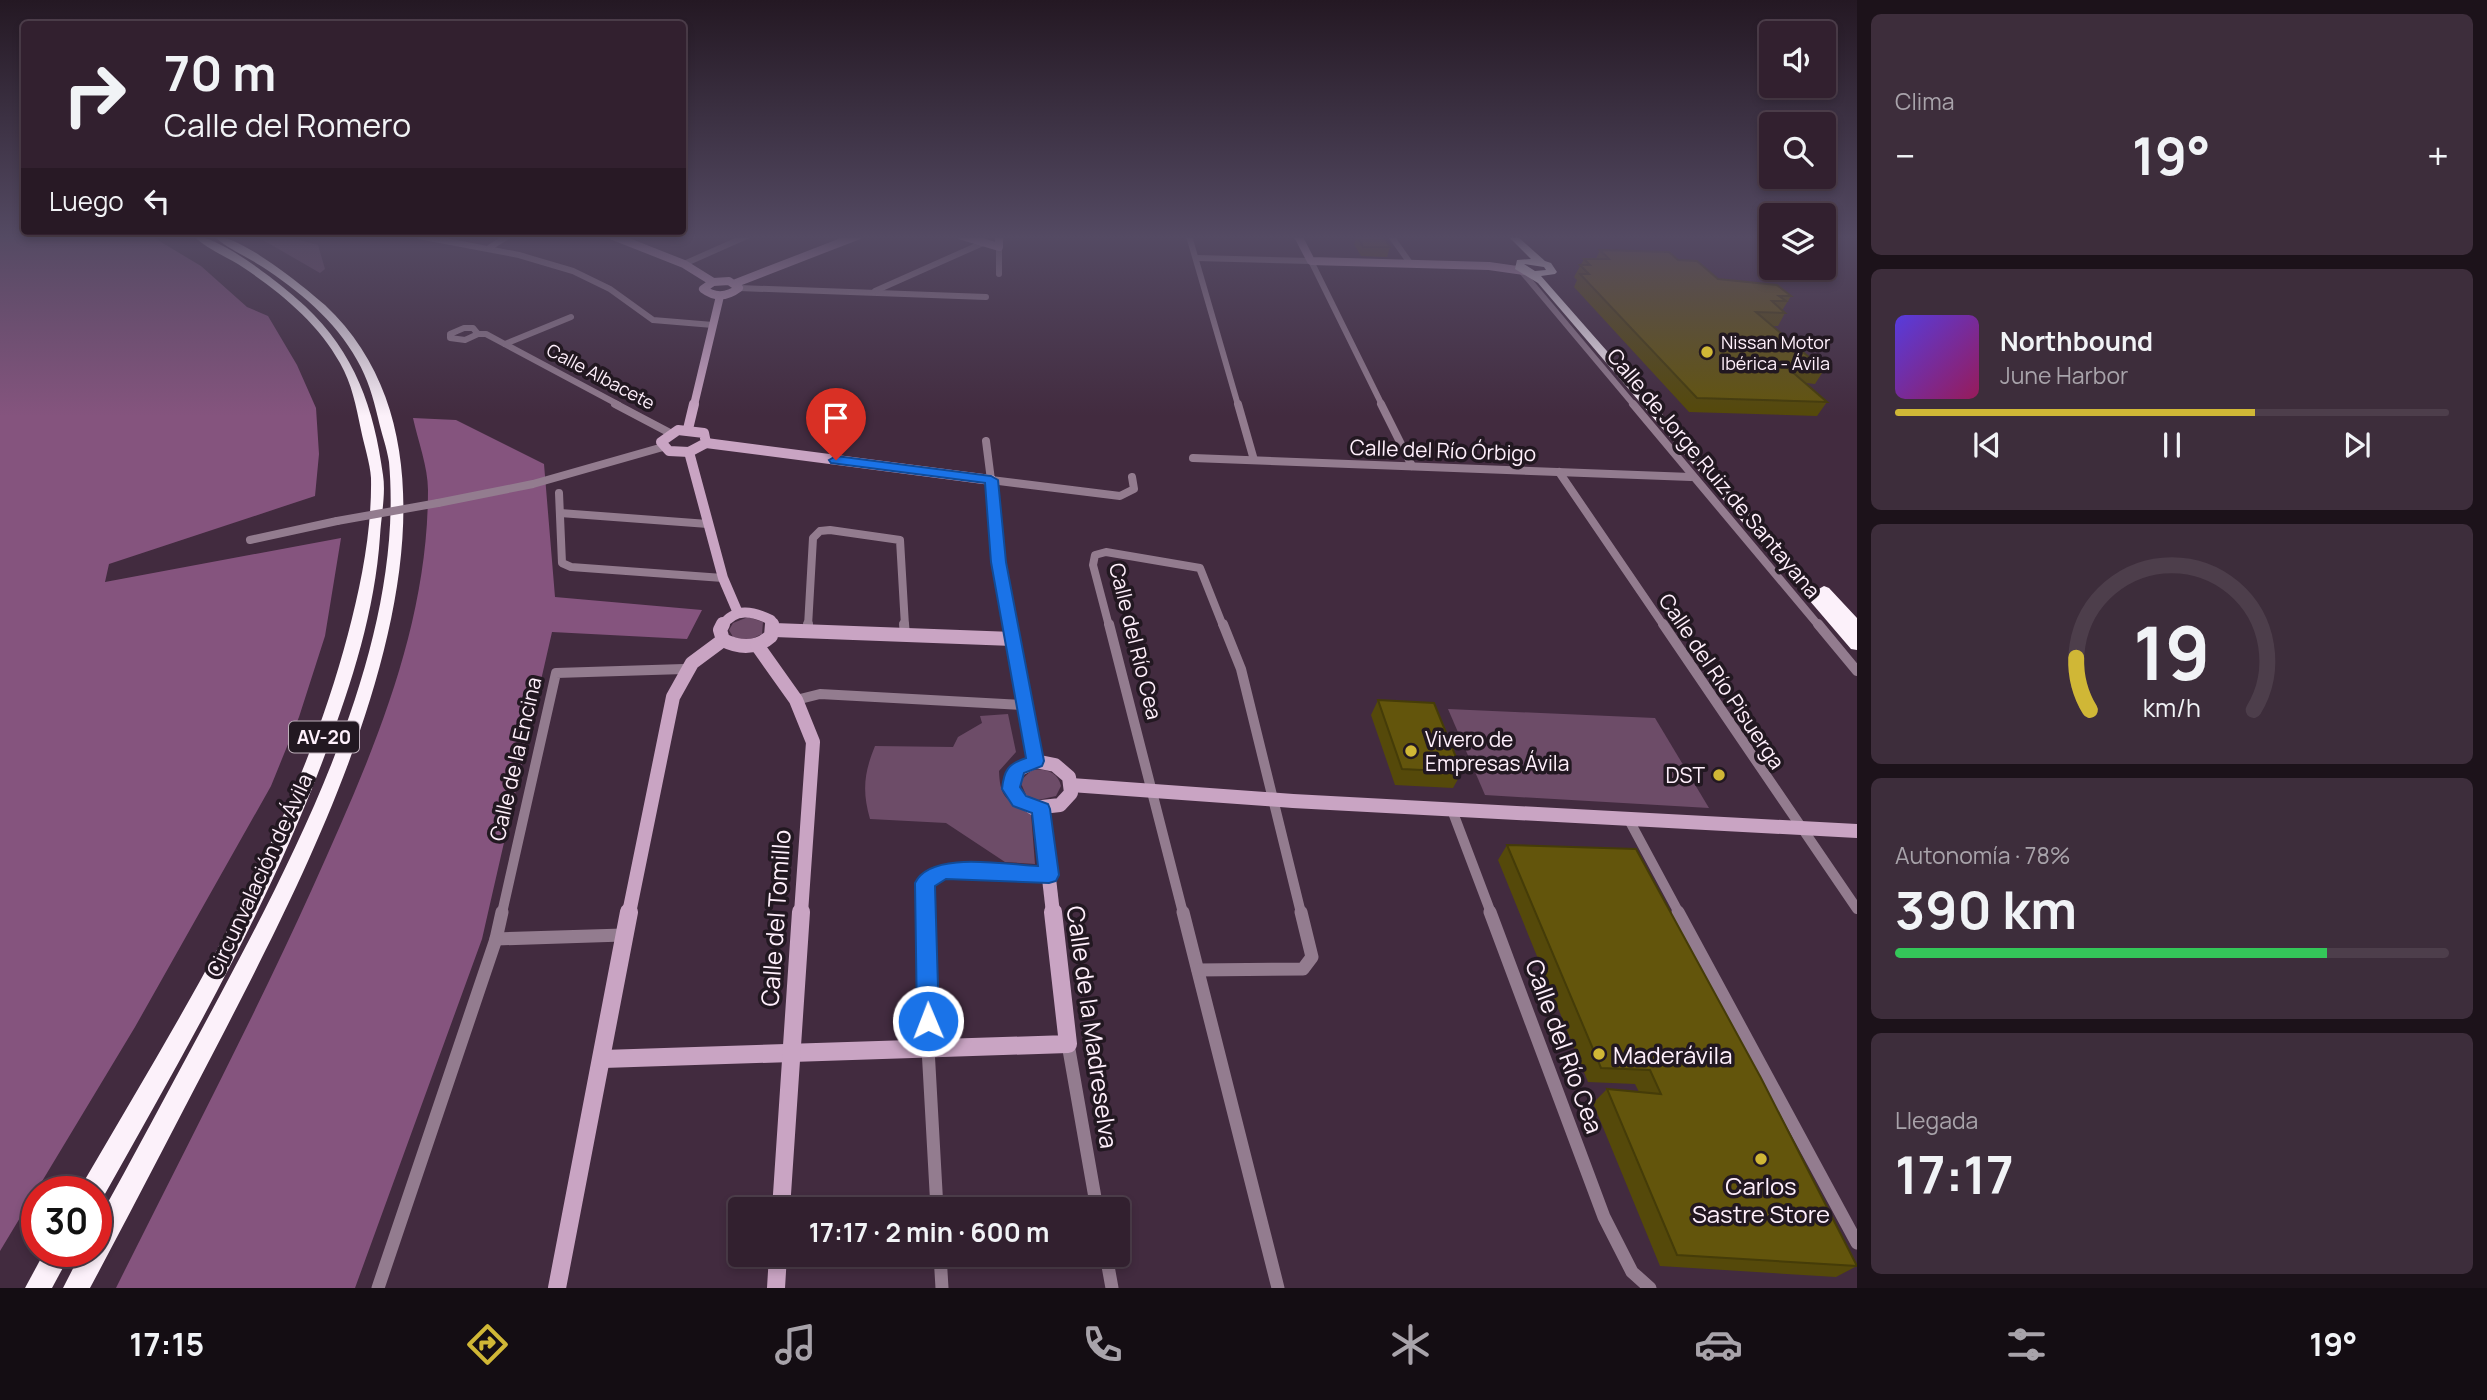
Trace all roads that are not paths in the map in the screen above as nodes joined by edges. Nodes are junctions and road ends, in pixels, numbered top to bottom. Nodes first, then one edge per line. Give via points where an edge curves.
1 (289, 296) edge
2 (310, 296) edge
3 (617, 296) edge
4 (720, 296) edge
5 (960, 296) edge
6 (1208, 296) edge
7 (1328, 296) edge
8 (1544, 296) edge
9 (1554, 296) edge
10 (1564, 296) edge
11 (986, 297) dead end
12 (571, 317) dead end
13 (713, 325) junction
14 (478, 334) dead end
15 (505, 344) junction
16 (688, 429) junction
17 (670, 433) junction
18 (986, 441) dead end
19 (706, 443) junction
20 (663, 447) junction
21 (689, 452) junction
22 (1193, 458) dead end
23 (1254, 460) junction
24 (1412, 466) junction
25 (1559, 472) junction
26 (1132, 477) dead end
27 (1691, 477) junction
28 (991, 480) junction
29 (559, 494) dead end
30 (560, 513) junction
31 (708, 524) junction
32 (250, 540) dead end
33 (723, 578) junction
34 (738, 613) junction
35 (1857, 628) edge
36 (774, 630) junction
37 (808, 631) junction
38 (905, 635) junction
39 (1013, 639) junction
40 (723, 640) junction
41 (757, 645) junction
42 (1857, 645) edge
43 (684, 669) junction
44 (1857, 671) edge
45 (796, 700) junction
46 (1023, 705) junction
47 (1035, 761) junction
48 (1071, 785) junction
49 (1153, 790) junction
50 (1274, 799) junction
51 (1041, 809) junction
52 (1452, 810) junction
53 (1629, 820) junction
54 (1802, 828) junction
55 (1857, 831) edge
56 (1049, 875) junction
57 (1857, 909) edge
58 (623, 935) junction
59 (496, 939) junction
60 (1198, 970) junction
61 (1068, 1044) junction
62 (928, 1048) junction
63 (792, 1051) junction
64 (603, 1059) junction
65 (101, 1176) edge
66 (782, 1197) edge
67 (936, 1197) edge
68 (1095, 1197) edge
69 (112, 1221) edge
70 (1857, 1242) edge
71 (50, 1267) edge
72 (87, 1267) edge
73 (777, 1267) edge
74 (941, 1267) edge
75 (1108, 1267) edge
76 (38, 1288) edge
77 (76, 1288) edge
78 (379, 1288) edge
79 (558, 1288) edge
80 (776, 1288) edge
81 (942, 1288) edge
82 (1112, 1288) edge
83 (1278, 1288) edge
84 (1650, 1288) edge

1 - 65 highway, Circunvalación de Ávila / AV-20 via 332,340 367,414 377,474 379,526 360,631 343,690 305,786 204,991
2 - 69 highway, Circunvalación de Ávila / AV-20 via 360,355 383,409 397,470 394,558 384,622 327,793 233,992
3 - 13 street via 653,320
4 - 13 street
5 - 11 street
6 - 23 street
7 - 24 street
8 - 27 street, Calle de Jorge Ruiz de Santayana
9 - 42 highway, Calle de Jorge Ruiz de Santayana
10 - 35 highway, Calle de Jorge Ruiz de Santayana
12 - 15 street
13 - 16 street
14 - 15 street, Calle Albacete
15 - 17 street, Calle Albacete
16 - 17 street
16 - 19 street via 704,433
17 - 20 street via 661,442
18 - 28 street
19 - 21 street
19 - 28 street
20 - 21 street
20 - 32 street, bridge via 533,484
21 - 31 street
22 - 23 street, Calle del Río Órbigo
23 - 24 street, Calle del Río Órbigo
24 - 25 street, Calle del Río Órbigo
25 - 27 street, Calle del Río Órbigo
25 - 54 street, Calle del Río Pisuerga
26 - 28 street via 1133,489 1120,496
27 - 44 street, Calle de Jorge Ruiz de Santayana
28 - 39 street
29 - 30 street
30 - 31 street
30 - 33 street via 560,557 571,567
31 - 33 street
33 - 34 street
34 - 36 street via 753,611 767,616
34 - 40 street via 722,625
36 - 37 street
36 - 41 street
37 - 38 street
37 - 38 street via 813,538 830,530 900,540
38 - 39 street
39 - 46 street
40 - 41 street via 734,646
40 - 43 street via 702,651
41 - 45 street, Calle del Tomillo
43 - 58 street via 673,697
43 - 59 street, Calle de la Encina via 556,673
45 - 46 street via 820,694
45 - 63 street, Calle del Tomillo via 813,742
46 - 47 street
47 - 48 street via 1063,770
47 - 51 street via 1012,774 1011,789 1019,801
48 - 49 street
48 - 51 street via 1067,800
49 - 50 street
49 - 50 street, Calle del Río Cea via 1093,565 1095,555 1106,552 1200,568 1241,670
49 - 60 street, Calle del Río Cea
50 - 52 street
50 - 60 street, Calle del Río Cea via 1311,957 1303,969
51 - 56 street, Calle de la Madreselva
52 - 53 street
52 - 84 street, Calle del Río Cea via 1604,1217 1632,1272
53 - 54 street
53 - 70 street
54 - 55 street
54 - 57 street, Calle del Río Pisuerga
56 - 61 street, Calle de la Madreselva
56 - 62 street via 946,871 925,883
58 - 59 street
58 - 64 street
59 - 78 street, Calle de la Encina
60 - 83 street, Calle del Río Cea
61 - 62 street
61 - 68 street, Calle de la Madreselva
62 - 63 street
62 - 67 street
63 - 64 street
63 - 66 street, Calle del Tomillo
64 - 79 street
71 - 76 highway
72 - 77 highway, Circunvalación de Ávila / AV-20
73 - 80 street
74 - 81 street
75 - 82 street

